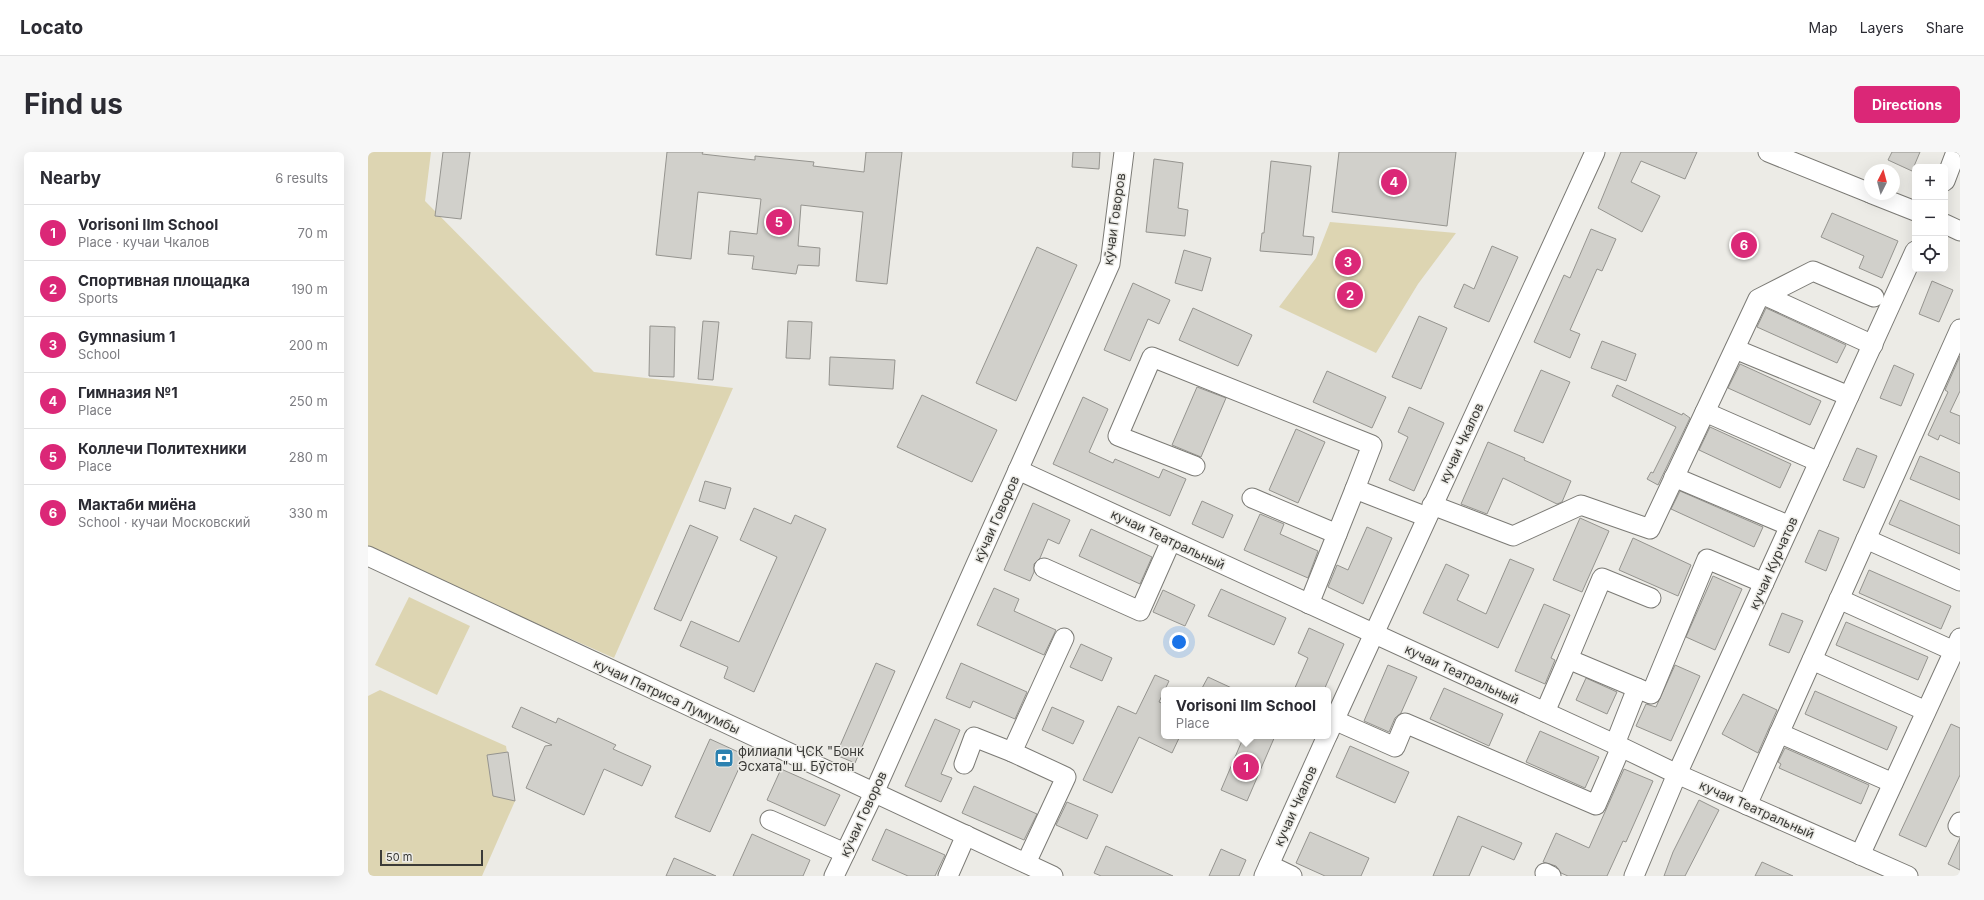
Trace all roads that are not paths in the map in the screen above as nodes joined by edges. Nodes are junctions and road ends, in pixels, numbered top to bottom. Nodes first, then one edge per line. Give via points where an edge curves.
1 (1124, 152) edge
2 (1595, 152) edge
3 (1768, 152) edge
4 (1956, 152) edge
5 (1948, 173) edge
6 (1864, 191) edge
7 (1887, 200) edge
8 (1912, 210) edge
9 (1948, 225) edge
10 (1960, 231) edge
11 (1912, 257) edge
12 (1766, 296) junction
13 (1874, 297) dead end
14 (1960, 329) edge
15 (1872, 344) junction
16 (1735, 348) junction
17 (1849, 396) junction
18 (1705, 412) junction
19 (1819, 462) junction
20 (1195, 466) dead end
21 (1018, 470) junction
22 (1674, 477) junction
23 (1355, 489) junction
24 (1252, 498) dead end
25 (1429, 511) junction
26 (1790, 526) junction
27 (1337, 534) junction
28 (1866, 539) junction
29 (1171, 541) junction
30 (368, 556) edge
31 (1044, 568) dead end
32 (1960, 581) edge
33 (1764, 583) junction
34 (1651, 598) dead end
35 (1839, 599) junction
36 (1309, 604) junction
37 (1373, 633) junction
38 (1064, 638) dead end
39 (1957, 644) edge
40 (1568, 659) junction
41 (1812, 660) junction
42 (1637, 688) junction
43 (1926, 711) junction
44 (1545, 712) junction
45 (1331, 728) edge
46 (1331, 730) edge
47 (1779, 733) junction
48 (1326, 739) edge
49 (1618, 745) junction
50 (1012, 752) junction
51 (964, 764) dead end
52 (1677, 774) junction
53 (1893, 783) junction
54 (874, 793) junction
55 (1747, 805) junction
56 (770, 820) dead end
57 (1960, 822) edge
58 (1960, 827) edge
59 (966, 835) junction
60 (845, 853) junction
61 (1860, 855) junction
62 (1026, 863) junction
63 (1266, 871) edge
64 (834, 876) edge
65 (948, 876) edge
66 (1053, 876) edge
67 (1292, 876) edge
68 (1634, 876) edge
69 (1908, 876) edge

1 - 21 street, кӯчаи Говоров via 1110,264
2 - 25 street, кучаи Чкалов
3 - 6 street
4 - 5 street
7 - 8 street
9 - 10 street
11 - 15 street, кучаи Курчатов
12 - 13 street via 1813,271
12 - 15 street
12 - 16 street via 1758,299
14 - 28 street
15 - 17 street, кучаи Курчатов
16 - 17 street
16 - 18 street
17 - 19 street, кучаи Курчатов
18 - 19 street
18 - 22 street
19 - 26 street, кучаи Курчатов
20 - 23 street via 1118,436 1152,357 1372,445
21 - 29 street, кучаи Театральный
21 - 54 street, кӯчаи Говоров
22 - 25 street via 1650,530 1581,505 1513,536
22 - 26 street
23 - 25 street
23 - 27 street
24 - 27 street
25 - 37 street, кучаи Чкалов
26 - 33 street, кучаи Курчатов
27 - 36 street
28 - 32 street
28 - 35 street
29 - 31 street via 1140,611
29 - 36 street, кучаи Театральный
30 - 54 street, кучаи Патриса Лумумбы
33 - 42 street via 1707,559 1651,694
33 - 52 street, кучаи Курчатов
34 - 40 street via 1602,578
35 - 39 street
35 - 41 street
36 - 37 street, кучаи Театральный
37 - 44 street, кучаи Театральный
37 - 45 street, кучаи Чкалов
38 - 50 street
39 - 43 street
40 - 42 street
40 - 44 street
41 - 43 street
41 - 47 street
42 - 49 street
43 - 53 street
44 - 49 street, кучаи Театральный
46 - 49 street via 1395,747 1405,723 1596,805
47 - 53 street
47 - 55 street
48 - 63 street, кучаи Чкалов
49 - 52 street, кучаи Театральный
50 - 51 street via 974,737
50 - 62 street via 1066,777
52 - 55 street, кучаи Театральный
52 - 68 street, кучаи Курчатов
53 - 61 street
54 - 59 street, кучаи Патриса Лумумбы
54 - 60 street, кӯчаи Говоров
55 - 61 street, кучаи Театральный
56 - 60 street
57 - 58 street
59 - 62 street, кучаи Патриса Лумумбы
59 - 65 street
60 - 64 street, кӯчаи Говоров
61 - 69 street, кучаи Театральный
62 - 66 street, кучаи Патриса Лумумбы
63 - 67 street

